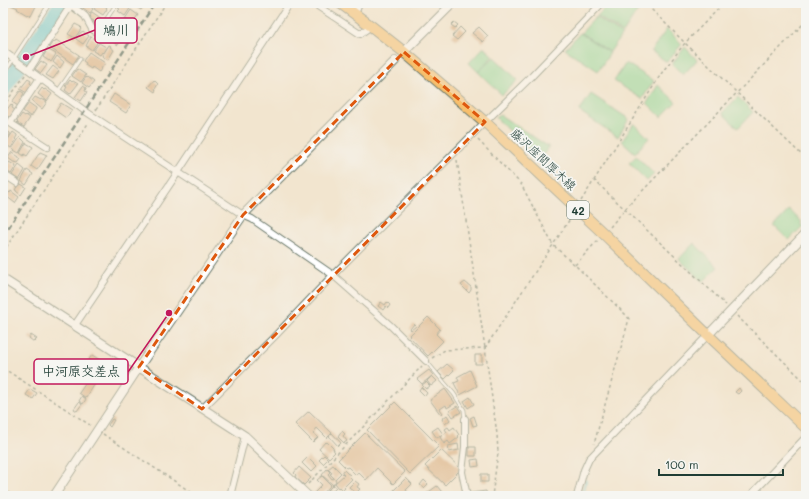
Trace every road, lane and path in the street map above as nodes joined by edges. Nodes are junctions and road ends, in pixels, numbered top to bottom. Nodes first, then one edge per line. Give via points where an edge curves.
1 (50, 3) edge
2 (117, 3) edge
3 (166, 3) edge
4 (290, 3) edge
5 (312, 3) edge
6 (340, 3) edge
7 (358, 3) edge
8 (453, 3) edge
9 (602, 3) edge
10 (642, 3) edge
11 (724, 3) edge
12 (71, 4) edge
13 (355, 14) junction
14 (806, 21) edge
15 (371, 26) junction
16 (98, 32) junction
17 (105, 37) dead end
18 (685, 43) junction
19 (3, 51) edge
20 (404, 52) junction
21 (15, 59) junction
22 (80, 59) dead end
23 (395, 61) joint
24 (27, 68) junction
25 (3, 75) edge
26 (40, 78) junction
27 (58, 91) junction
28 (737, 93) junction
29 (3, 107) edge
30 (93, 116) junction
31 (3, 119) edge
32 (485, 122) junction
33 (10, 123) junction
34 (473, 134) junction
35 (47, 147) dead end
36 (456, 151) junction
37 (806, 158) edge
38 (178, 172) junction
39 (3, 174) edge
40 (594, 180) junction
41 (17, 183) dead end
42 (577, 209) junction
43 (625, 209) junction
44 (244, 215) junction
45 (806, 233) edge
46 (604, 234) junction
47 (553, 245) junction
48 (3, 252) edge
49 (575, 265) junction
50 (333, 275) junction
51 (3, 279) edge
52 (731, 311) junction
53 (75, 325) junction
54 (708, 335) junction
55 (485, 348) junction
56 (426, 361) junction
57 (139, 368) junction
58 (806, 383) edge
59 (202, 409) junction
60 (465, 419) joint
61 (806, 428) edge
62 (245, 436) junction
63 (806, 437) edge
64 (594, 444) dead end
65 (3, 489) edge
66 (305, 493) edge
67 (13, 496) edge
68 (54, 496) edge
69 (230, 496) edge
70 (467, 496) edge
71 (492, 496) edge
72 (577, 496) edge
73 (750, 496) edge

1 - 21 lane
2 - 16 lane
3 - 30 path
4 - 38 street
5 - 15 street via 360,34
6 - 13 main road, 藤沢座間厚木線 / 42
7 - 13 street
8 - 20 street
9 - 32 street
10 - 18 path
11 - 18 path
12 - 16 street via 86,16 89,25
12 - 24 street
13 - 15 main road, 藤沢座間厚木線 / 42
14 - 28 path
15 - 20 main road, 藤沢座間厚木線 / 42
16 - 17 street
18 - 28 path
18 - 40 path via 663,71
19 - 21 street
20 - 23 street
20 - 32 main road, 藤沢座間厚木線 / 42
21 - 24 street
21 - 25 lane
22 - 27 lane
23 - 44 street
24 - 26 street
24 - 29 path
26 - 27 street
26 - 33 street
27 - 30 street
28 - 37 path
28 - 43 path
30 - 38 street
30 - 48 path
31 - 33 street
32 - 34 street
32 - 42 main road, 藤沢座間厚木線 / 42
33 - 35 street
34 - 36 street
34 - 47 path via 521,184
36 - 50 street
36 - 55 path
38 - 44 street
38 - 53 street
39 - 41 street
40 - 42 path
40 - 43 path
42 - 46 main road, 藤沢座間厚木線 / 42
42 - 47 path
43 - 46 path
43 - 52 path
44 - 50 street
44 - 57 street
45 - 52 street
46 - 49 path
46 - 54 main road, 藤沢座間厚木線 / 42
47 - 49 path
47 - 55 path
49 - 64 path via 629,319
50 - 56 street
50 - 59 street
51 - 53 street
52 - 54 street
52 - 58 path
53 - 57 street
54 - 61 main road, 藤沢座間厚木線 / 42
54 - 72 street via 589,459
55 - 56 path via 445,350
55 - 71 path via 498,453
56 - 60 lane via 454,394 464,410
56 - 66 path
57 - 59 street
57 - 68 street
59 - 62 street
60 - 70 street via 462,472
62 - 66 street
62 - 69 street
63 - 73 street
65 - 67 path

